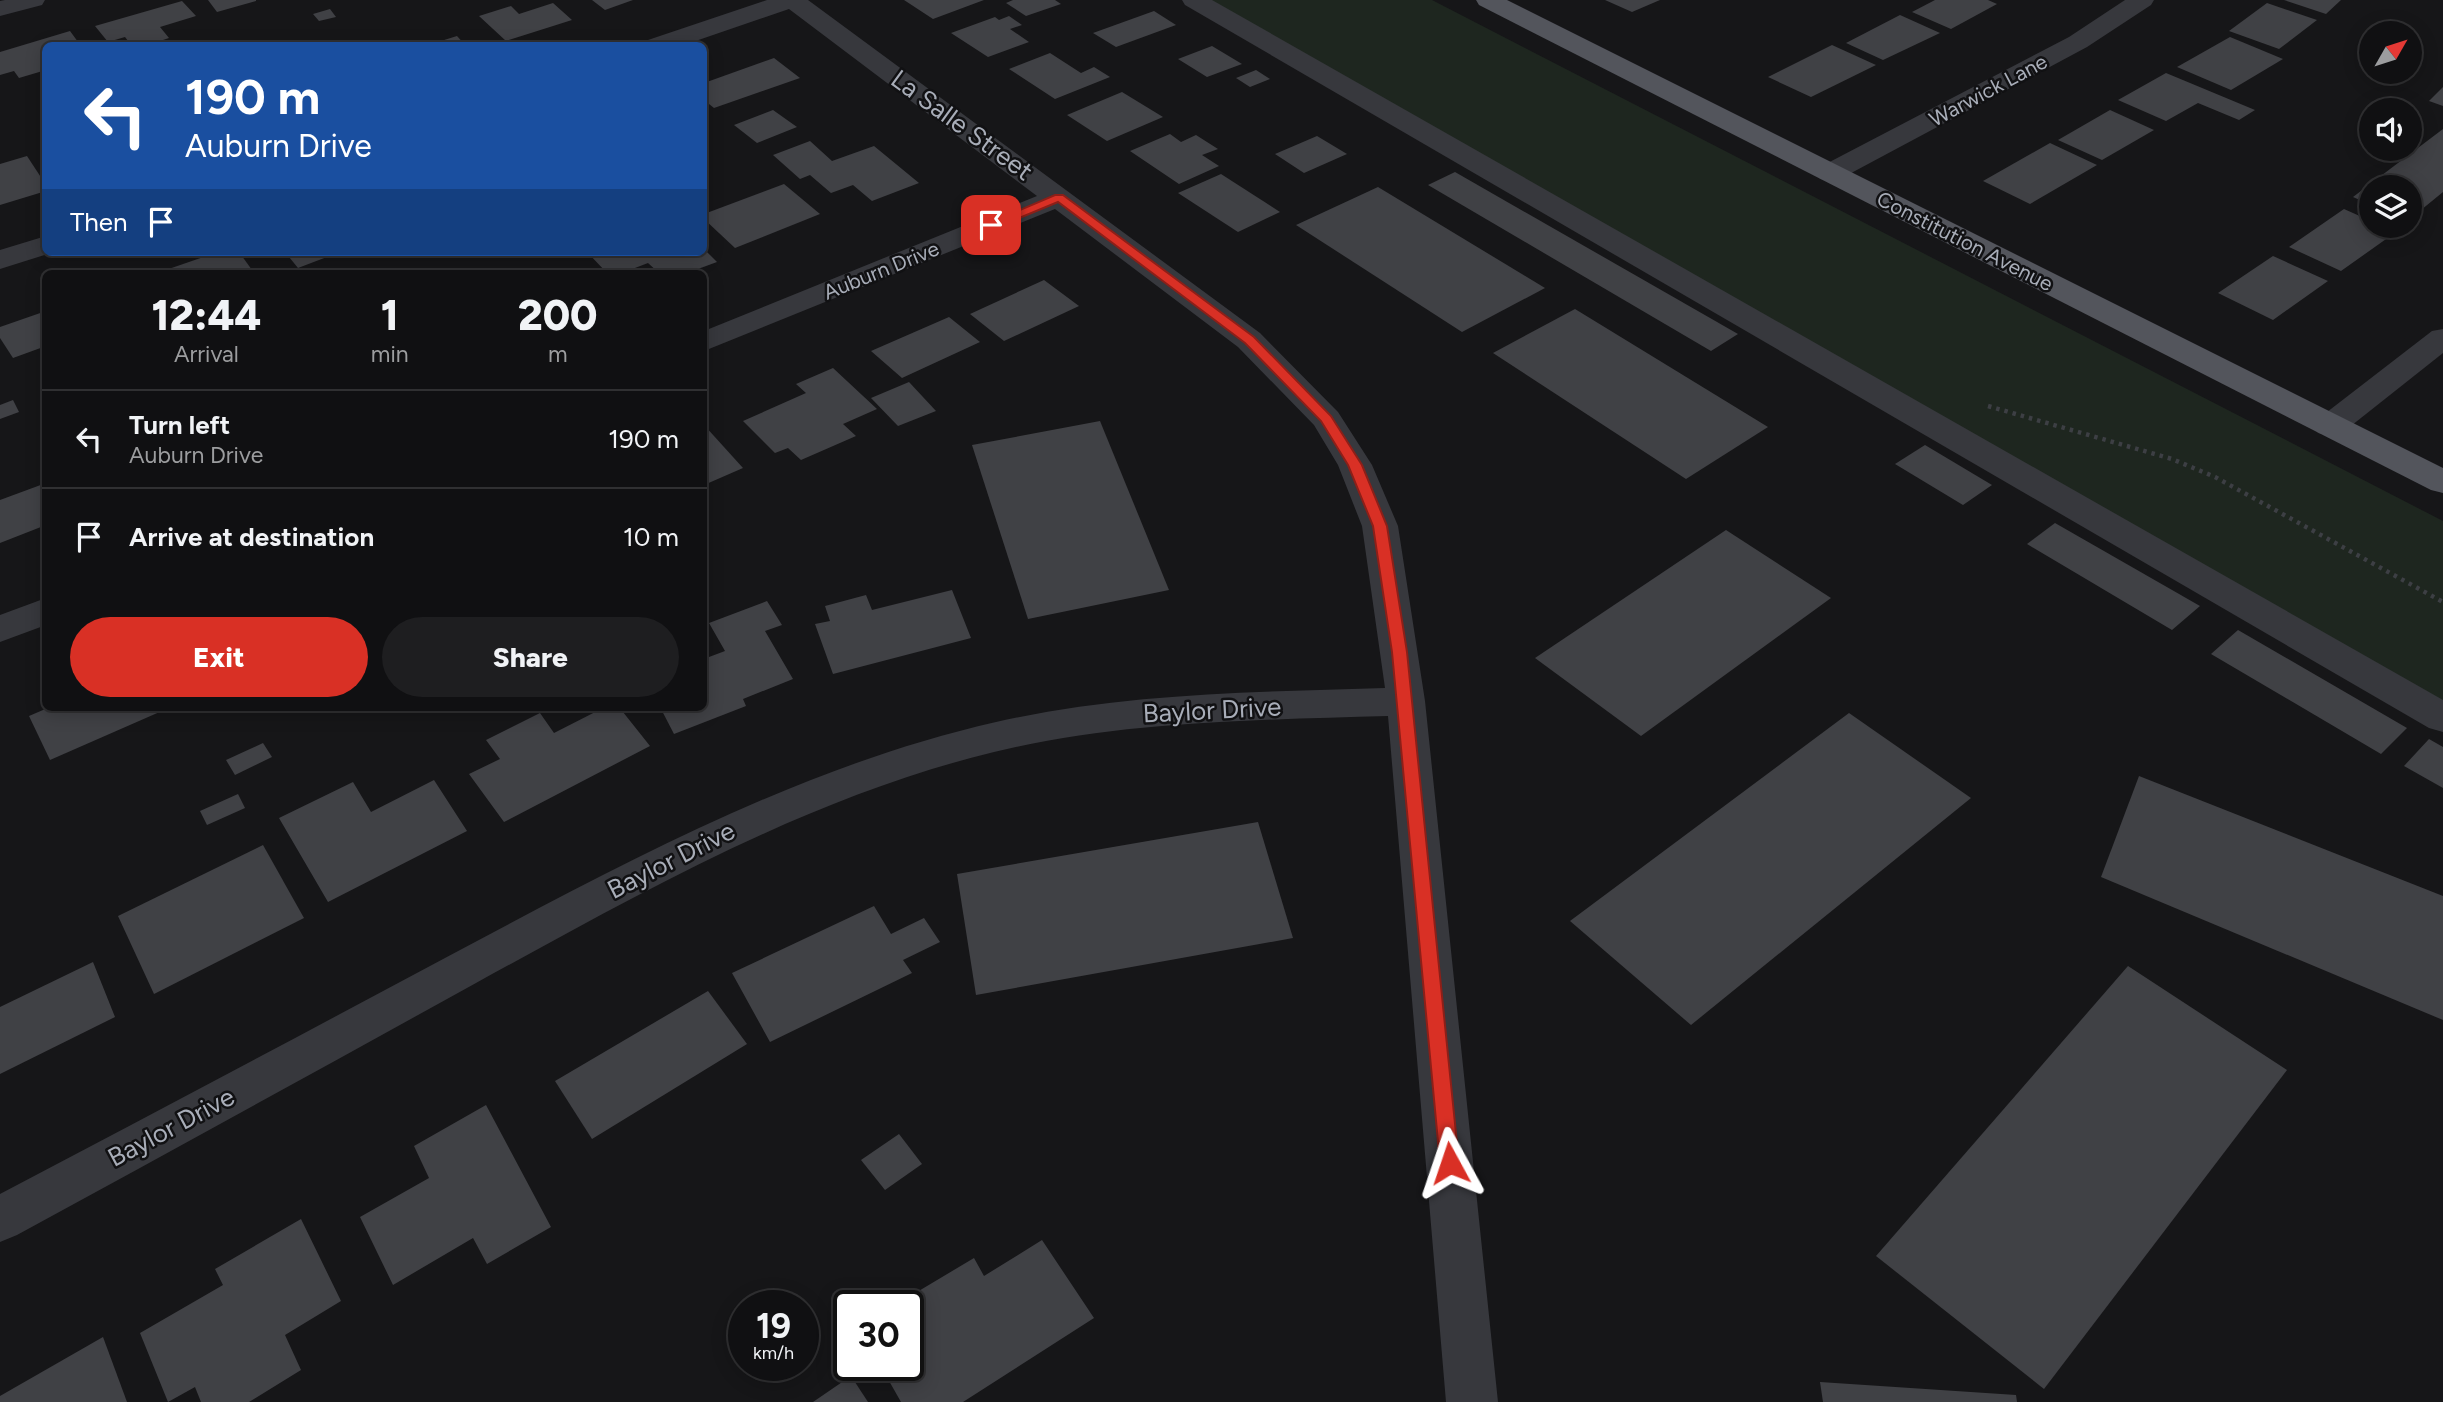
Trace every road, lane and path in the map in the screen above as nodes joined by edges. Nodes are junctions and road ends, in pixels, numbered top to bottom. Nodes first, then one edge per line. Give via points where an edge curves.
1 (33, 0) edge
2 (792, 0) edge
3 (1194, 0) edge
4 (1488, 0) edge
5 (2142, 0) edge
6 (0, 9) edge
7 (666, 42) edge
8 (1830, 173) junction
9 (1059, 197) junction
10 (42, 247) edge
11 (0, 260) edge
12 (2443, 338) edge
13 (707, 341) edge
14 (1981, 403) dead end
15 (2330, 426) junction
16 (2443, 482) edge
17 (2443, 602) edge
18 (42, 613) edge
19 (0, 629) edge
20 (1406, 701) junction
21 (2443, 718) edge
22 (0, 1219) edge
23 (1472, 1402) edge

1 - 6 street
2 - 7 street
2 - 9 street, La Salle Street
3 - 21 street
4 - 8 main road, Constitution Avenue
5 - 8 street, Warwick Lane via 2078,42
8 - 15 main road, Constitution Avenue
9 - 13 street, Auburn Drive
9 - 20 street, La Salle Street via 1249,340 1326,419 1355,465 1380,526
10 - 11 street
12 - 15 street
14 - 17 path via 2172,459 2214,477
15 - 16 main road, Constitution Avenue
18 - 19 street
20 - 22 street, Baylor Drive via 1167,710 1080,722 996,737 835,784 659,864
20 - 23 street, La Salle Street

